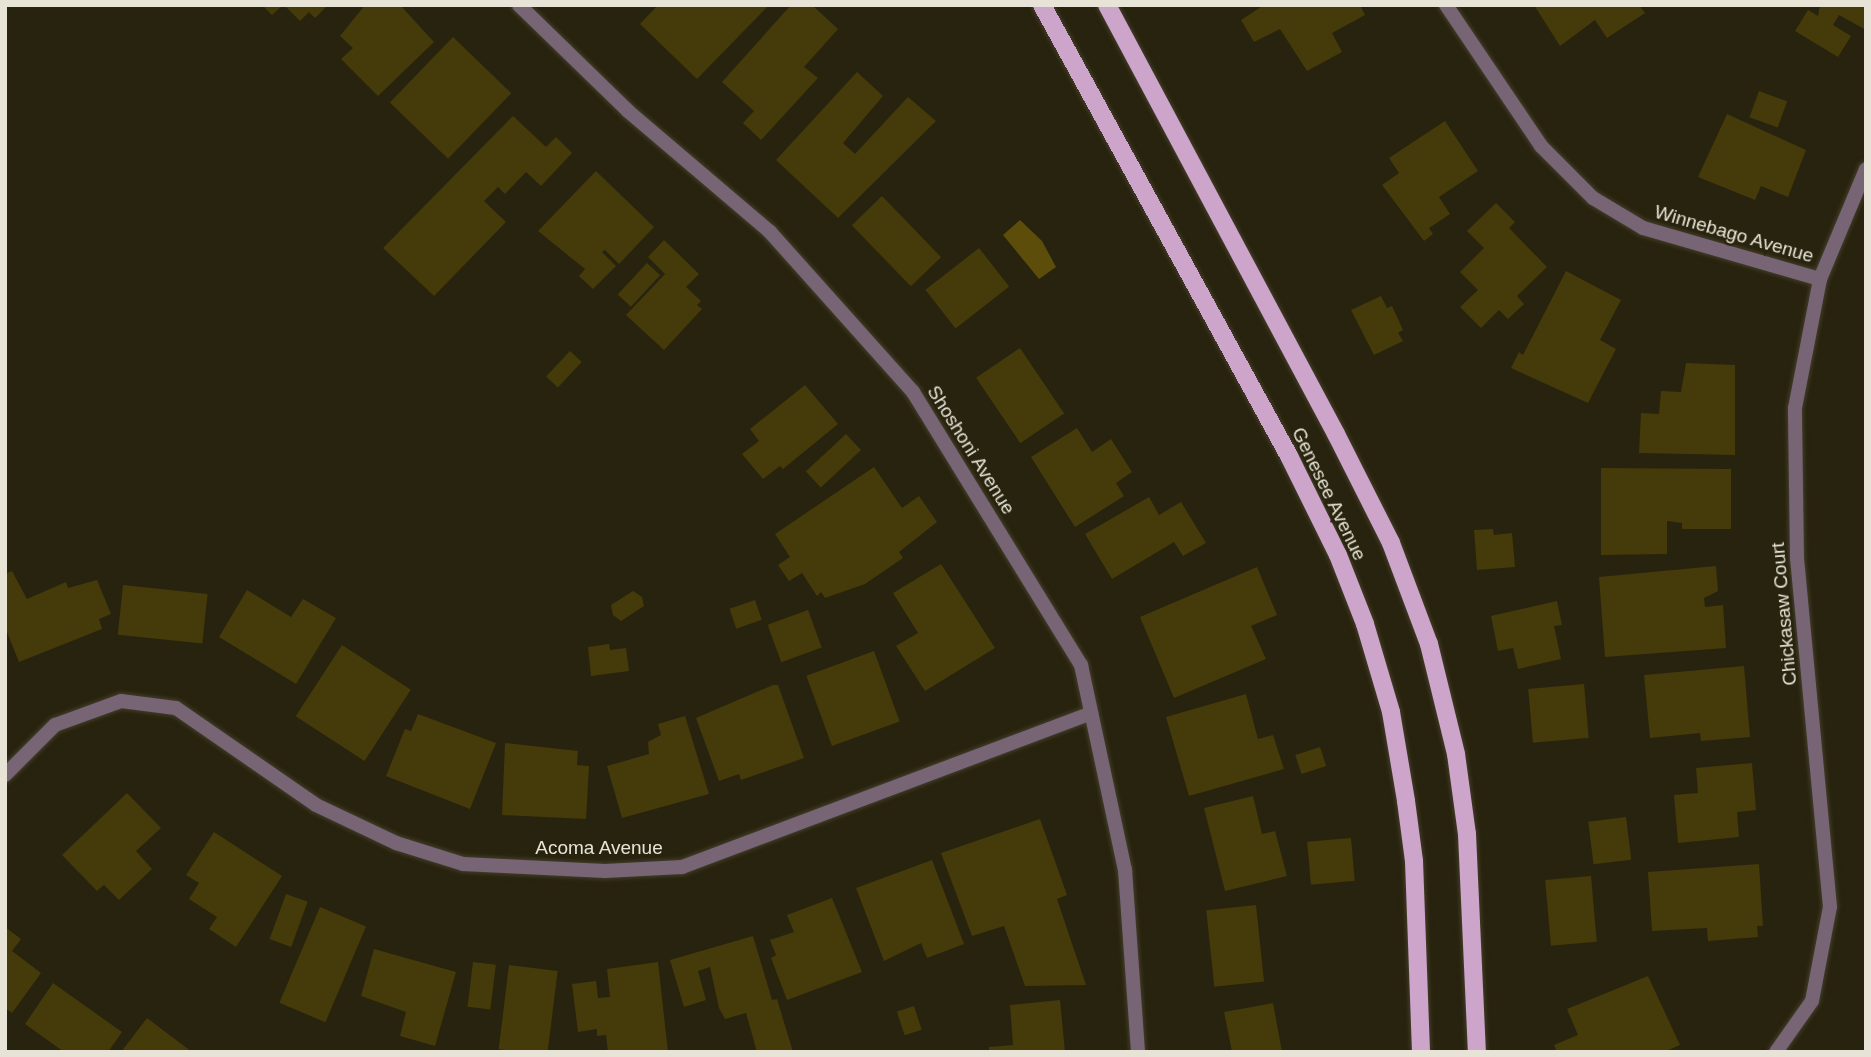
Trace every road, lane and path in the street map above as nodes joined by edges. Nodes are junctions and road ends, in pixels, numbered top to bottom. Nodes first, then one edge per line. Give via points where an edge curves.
1 (519, 5) edge
2 (1042, 5) edge
3 (1107, 5) edge
4 (1447, 5) edge
5 (1866, 169) edge
6 (1820, 279) junction
7 (1091, 713) junction
8 (5, 775) edge
9 (1138, 1052) edge
10 (1421, 1052) edge
11 (1477, 1052) edge
12 (1776, 1052) edge

1 - 7 street, Shoshoni Avenue via 628,111 770,232 913,392 1081,665
2 - 10 main road, Genesee Avenue via 1289,456 1338,555 1365,624 1391,712 1414,861
3 - 11 main road, Genesee Avenue via 1391,543 1429,644 1456,754 1467,835
4 - 6 street, Winnebago Avenue via 1541,146 1593,198 1643,228
5 - 6 street, Chickasaw Court
6 - 12 street, Chickasaw Court via 1795,408 1797,558 1830,907 1812,1001
7 - 8 street, Acoma Avenue via 682,867 605,871 463,864 396,844 316,805 176,708 121,701 55,725
7 - 9 street, Shoshoni Avenue via 1125,870

